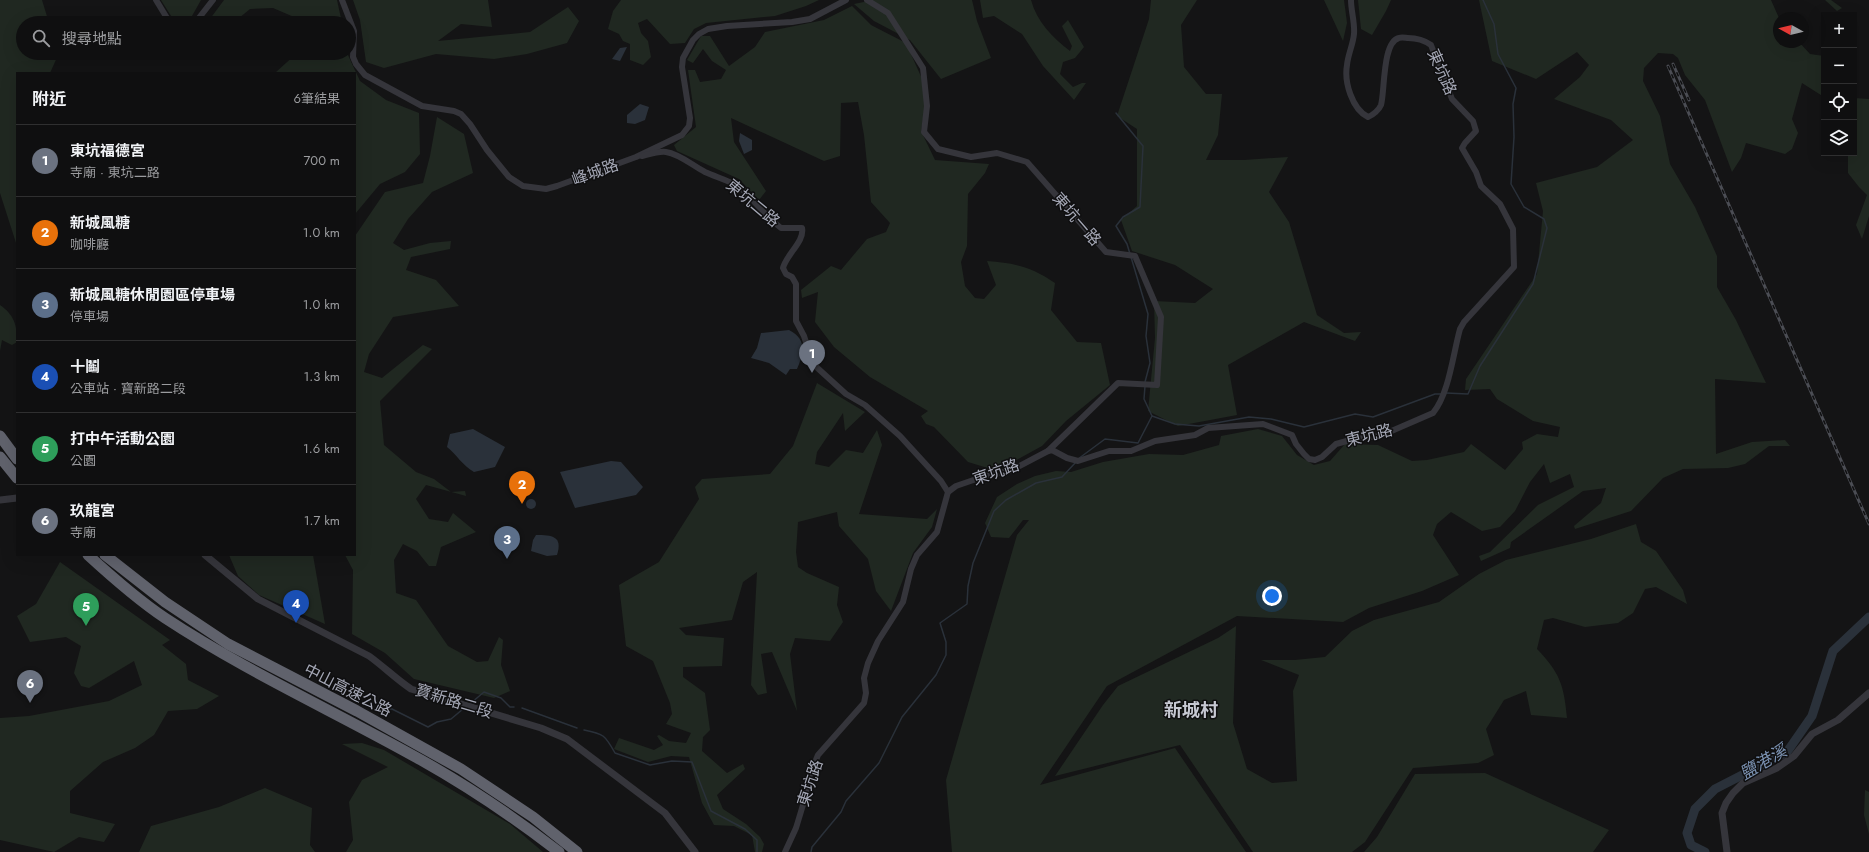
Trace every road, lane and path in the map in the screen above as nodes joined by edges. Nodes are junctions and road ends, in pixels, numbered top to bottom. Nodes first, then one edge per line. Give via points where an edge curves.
1 (156, 0) edge
2 (213, 0) edge
3 (342, 0) edge
4 (846, 0) edge
5 (867, 0) edge
6 (1351, 0) edge
7 (166, 16) edge
8 (200, 16) edge
9 (348, 16) edge
10 (354, 60) edge
11 (636, 157) junction
12 (0, 436) edge
13 (1048, 451) junction
14 (0, 457) edge
15 (16, 458) edge
16 (16, 477) edge
17 (948, 492) junction
18 (16, 498) edge
19 (0, 500) edge
20 (89, 556) edge
21 (106, 556) edge
22 (206, 556) edge
23 (1869, 693) edge
24 (559, 852) edge
25 (577, 852) edge
26 (695, 852) edge
27 (785, 852) edge
28 (1727, 852) edge

1 - 7 street
2 - 8 street
3 - 9 street, 峰城路
4 - 11 street, 峰城路 via 810,19 727,26 708,29 699,34 693,40 682,67 689,126 676,139
5 - 13 street, 東坑一路 via 888,13 923,68 927,106 924,132 938,149 971,157 997,153 1027,162 1106,252 1135,256 1161,317 1157,385 1118,383
6 - 13 street, 東坑路 via 1354,33 1347,78 1354,104 1360,113 1368,117 1381,105 1385,64 1395,40 1403,37 1426,41 1431,45 1452,98 1475,125 1476,131 1462,148 1464,153 1481,186 1500,204 1513,229 1514,267 1462,326 1438,407 1433,413 1380,436 1336,444 1315,460 1304,454 1292,434 1263,424 1208,428 1195,435 1155,441 1131,451 1109,451 1078,461 1052,450
10 - 11 street, 峰城路 via 365,75 422,106 461,114 509,177 523,186 546,189
11 - 17 street, 東坑二路 via 667,152 679,157 704,172 726,179 739,188 781,228 802,228 803,232 783,268 796,284 796,321 813,364 846,394 865,405 900,436 941,480
12 - 15 highway
13 - 17 street, 東坑路 via 1012,470 988,475 956,486
14 - 16 highway
17 - 27 street, 東坑路 via 937,532 917,554 903,602 878,641 868,663 864,678 864,703 812,765 796,828
18 - 19 street
20 - 24 highway, 中山高速公路 via 164,617 231,658 422,760 529,829
21 - 25 highway, 中山高速公路 via 164,602 222,641 357,711 461,769 533,817
22 - 26 street, 寶新路二段 via 258,599 369,656 411,689 541,728 567,739 665,813
23 - 28 street via 1838,720 1812,734 1794,756 1777,768 1743,784 1733,793 1722,813

